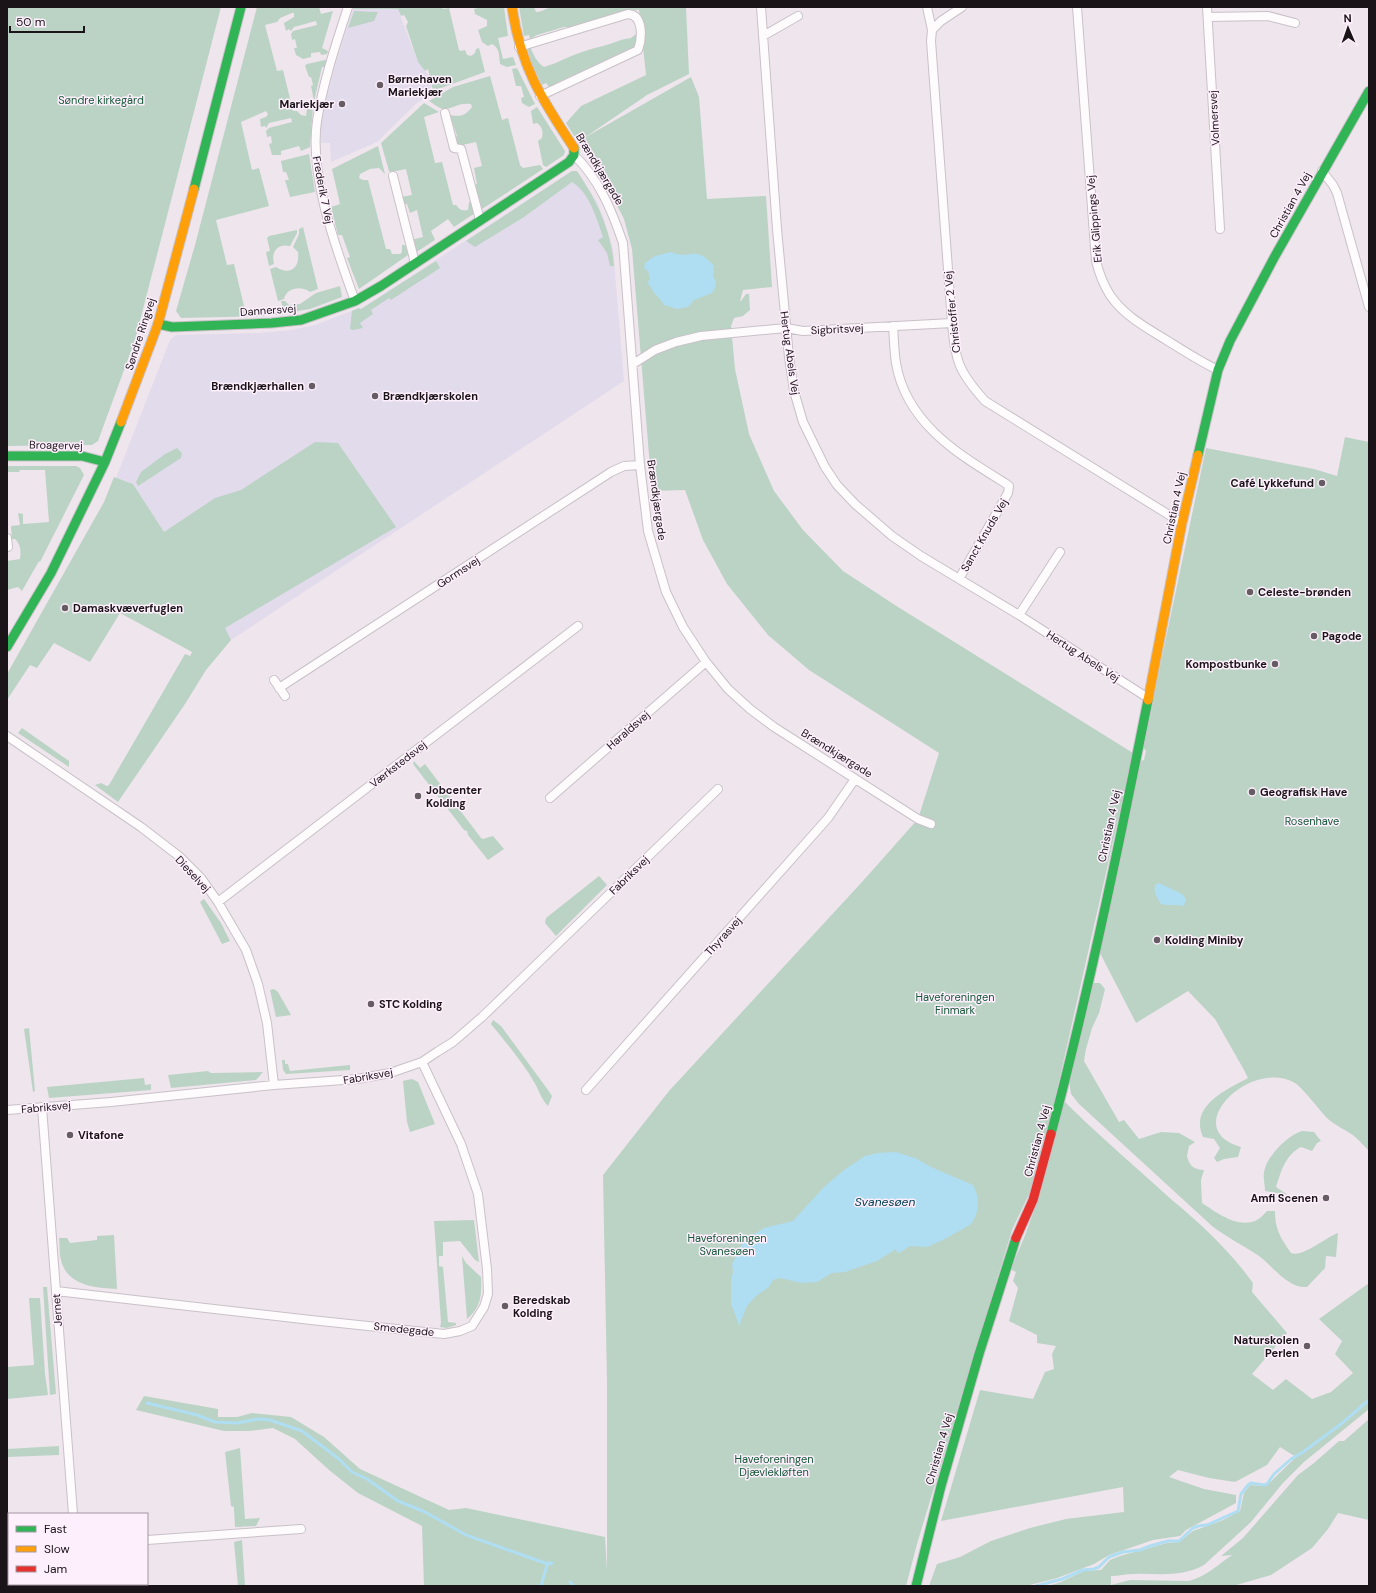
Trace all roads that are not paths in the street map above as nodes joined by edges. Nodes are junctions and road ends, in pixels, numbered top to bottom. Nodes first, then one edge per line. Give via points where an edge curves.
1 (241, 7) edge
2 (348, 7) edge
3 (512, 7) edge
4 (761, 7) edge
5 (928, 7) edge
6 (962, 7) edge
7 (1078, 7) edge
8 (1207, 7) edge
9 (798, 16) dead end
10 (1208, 17) junction
11 (1295, 23) dead end
12 (932, 30) junction
13 (763, 36) junction
14 (518, 47) junction
15 (1369, 91) edge
16 (540, 96) junction
17 (445, 113) dead end
18 (574, 154) junction
19 (1322, 170) junction
20 (393, 176) dead end
21 (480, 220) junction
22 (1220, 229) dead end
23 (415, 264) junction
24 (354, 301) junction
25 (1369, 307) edge
26 (952, 323) junction
27 (158, 324) junction
28 (893, 326) junction
29 (786, 328) junction
30 (633, 364) junction
31 (1218, 370) junction
32 (7, 456) edge
33 (105, 462) junction
34 (640, 465) junction
35 (1182, 524) junction
36 (7, 538) edge
37 (8, 547) edge
38 (1060, 552) dead end
39 (959, 579) junction
40 (1019, 615) junction
41 (578, 626) dead end
42 (7, 648) edge
43 (706, 662) junction
44 (274, 680) dead end
45 (280, 688) junction
46 (285, 696) dead end
47 (1148, 698) junction
48 (7, 736) edge
49 (855, 779) junction
50 (718, 789) dead end
51 (550, 798) dead end
52 (931, 824) dead end
53 (218, 902) junction
54 (422, 1062) junction
55 (274, 1085) junction
56 (586, 1090) dead end
57 (42, 1107) junction
58 (7, 1110) edge
59 (56, 1290) junction
60 (73, 1513) edge
61 (301, 1529) dead end
62 (148, 1540) edge
63 (916, 1586) edge

1 - 27 street, Søndre Ringvej
2 - 24 street, Frederik 7 Vej via 321,97 316,150 327,214
3 - 14 street, Brændkjærgade
4 - 13 street, Hertug Abels Vej
5 - 12 street, Christoffer 2 Vej
6 - 12 street
7 - 31 street, Erik Glippings Vej via 1096,261 1101,279 1118,305 1137,322
8 - 10 street, Volmersvej
9 - 13 street
10 - 11 street via 1268,16
10 - 22 street, Volmersvej
12 - 26 street, Christoffer 2 Vej
13 - 29 street, Hertug Abels Vej
14 - 16 street, Brændkjærgade
14 - 16 street via 628,14 633,14 638,19 638,50
15 - 19 street, Christian 4 Vej
16 - 18 street, Brændkjærgade via 574,148
17 - 21 street via 454,148 461,149
18 - 21 street, Dannersvej via 569,162
18 - 30 street, Brændkjærgade via 586,166 604,196 623,243
19 - 25 street via 1337,193
19 - 31 street, Christian 4 Vej via 1242,318
20 - 23 street
21 - 23 street, Dannersvej
23 - 24 street, Dannersvej
24 - 27 street, Dannersvej via 301,320 278,323 172,327
26 - 28 street, Sigbritsvej
26 - 35 street, Christoffer 2 Vej via 959,365 968,382 985,401
27 - 33 street, Søndre Ringvej
28 - 29 street, Sigbritsvej via 803,331
28 - 39 street, Sanct Knuds Vej via 900,378 925,423 942,441 1009,486 1008,493
29 - 30 street, Sigbritsvej via 701,336 655,350
29 - 39 street, Hertug Abels Vej via 794,390 803,422 825,467 837,485 892,536
30 - 34 street, Brændkjærgade
31 - 35 street, Christian 4 Vej
32 - 33 street, Broagervej via 82,456
33 - 42 street, Søndre Ringvej via 51,573
34 - 43 street, Brændkjærgade via 648,531 666,592 683,627
34 - 45 street, Gormsvej via 624,466 611,472
35 - 47 street, Christian 4 Vej
36 - 37 street
38 - 40 street
39 - 40 street, Hertug Abels Vej
40 - 47 street, Hertug Abels Vej
41 - 53 street, Værkstedsvej
43 - 49 street, Brændkjærgade via 728,689 750,709
43 - 51 street, Haraldsvej
44 - 45 street
45 - 46 street
47 - 63 street, Christian 4 Vej via 1101,924 1047,1151 1033,1200 1014,1244 979,1354 941,1486
48 - 53 street, Dieselvej via 141,827 180,857 201,878
49 - 52 street, Brændkjærgade via 918,819
49 - 56 street, Thyrasvej via 828,818
50 - 54 street, Fabriksvej via 482,1017 453,1042
53 - 55 street, Dieselvej via 246,950 258,984 267,1023
54 - 55 street, Fabriksvej via 390,1074
54 - 59 street, Smedegade via 461,1144 478,1194 488,1269 488,1294 472,1326 460,1332 444,1334
55 - 57 street, Fabriksvej
57 - 58 street, Fabriksvej
57 - 59 street, Jernet
59 - 60 street, Jernet
61 - 62 street

